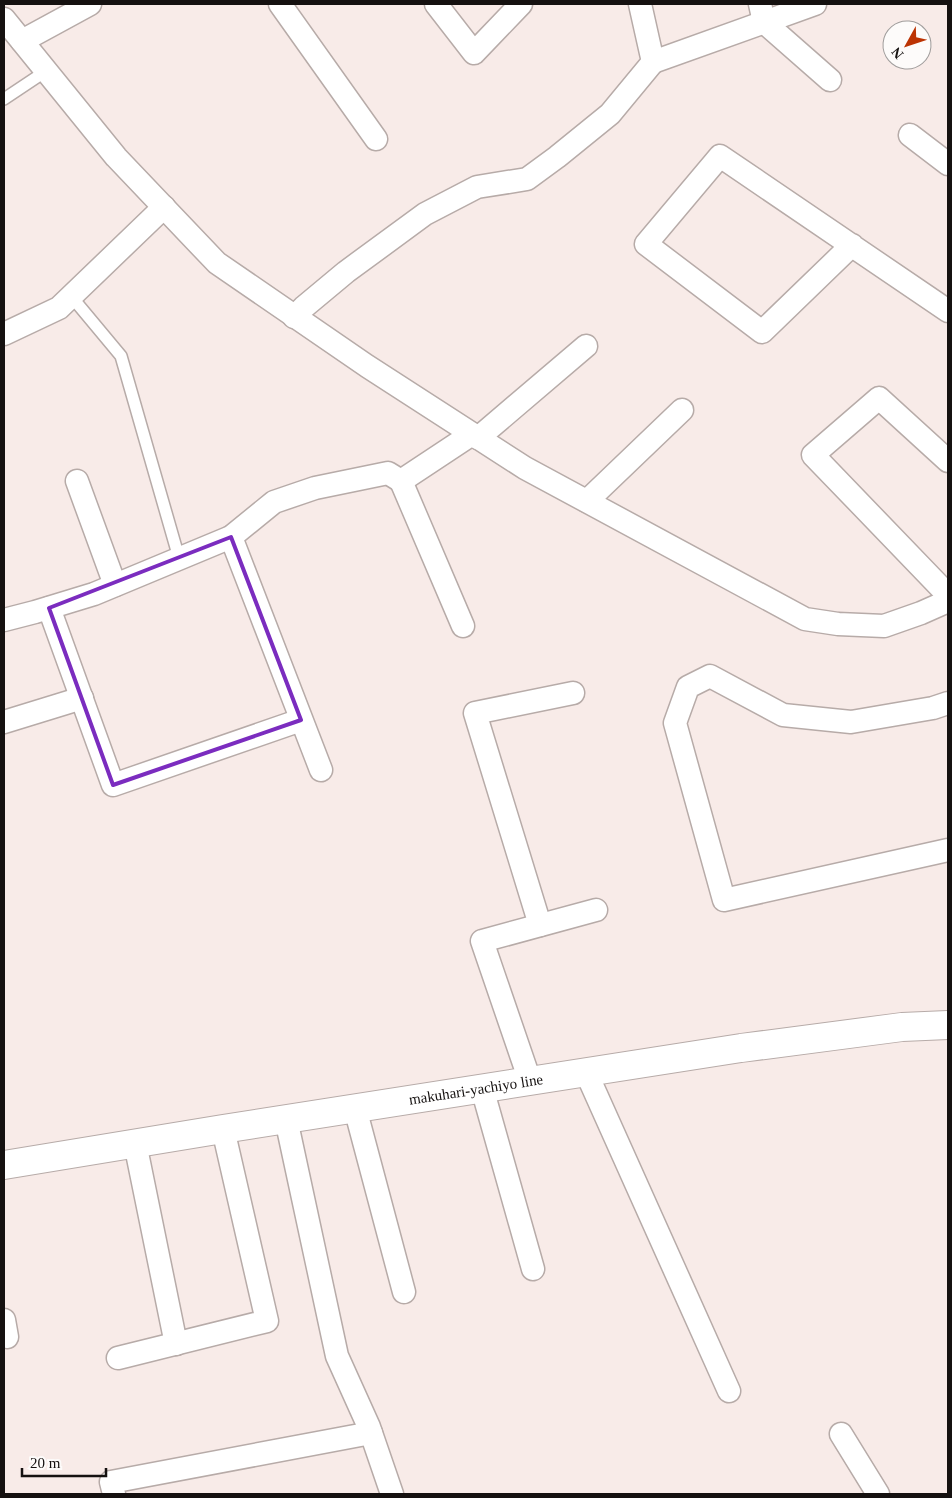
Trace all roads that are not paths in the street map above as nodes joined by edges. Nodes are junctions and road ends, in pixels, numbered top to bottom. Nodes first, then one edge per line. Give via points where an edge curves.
1 (90, 4) edge
2 (280, 4) edge
3 (436, 4) edge
4 (521, 4) edge
5 (640, 4) edge
6 (815, 4) edge
7 (762, 13) edge
8 (4, 19) edge
9 (22, 41) junction
10 (653, 62) junction
11 (46, 71) junction
12 (830, 80) dead end
13 (4, 99) edge
14 (910, 135) dead end
15 (376, 138) dead end
16 (948, 164) edge
17 (164, 207) junction
18 (852, 245) junction
19 (71, 296) junction
20 (948, 311) edge
21 (294, 316) junction
22 (4, 334) edge
23 (586, 346) dead end
24 (682, 410) dead end
25 (475, 436) junction
26 (948, 461) edge
27 (401, 481) junction
28 (78, 482) dead end
29 (587, 501) junction
30 (231, 537) junction
31 (179, 558) junction
32 (115, 585) junction
33 (948, 595) edge
34 (948, 601) edge
35 (49, 608) junction
36 (4, 620) edge
37 (463, 626) dead end
38 (573, 693) dead end
39 (82, 698) junction
40 (948, 703) edge
41 (301, 720) junction
42 (4, 722) edge
43 (320, 770) dead end
44 (948, 850) edge
45 (596, 910) dead end
46 (540, 925) junction
47 (948, 1025) edge
48 (586, 1072) junction
49 (530, 1081) junction
50 (482, 1088) junction
51 (354, 1108) junction
52 (286, 1119) junction
53 (223, 1129) junction
54 (135, 1144) junction
55 (4, 1165) edge
56 (533, 1269) dead end
57 (404, 1292) dead end
58 (176, 1344) junction
59 (118, 1358) dead end
60 (730, 1391) dead end
61 (371, 1433) junction
62 (841, 1434) dead end
63 (114, 1494) edge
64 (392, 1494) edge
65 (878, 1494) edge

1 - 9 street
2 - 15 street
3 - 4 street via 474,52
5 - 10 street
6 - 7 street
7 - 10 street
7 - 12 street
8 - 9 street
9 - 11 street
10 - 21 street via 610,114 527,179 477,187 425,214 346,272
11 - 13 lane
11 - 17 street via 116,157
14 - 16 street
17 - 19 street
17 - 21 street via 217,263
18 - 18 street via 720,156 646,244 762,332
18 - 20 street
19 - 22 street via 59,308
19 - 31 lane via 121,356
21 - 25 street
23 - 25 street
24 - 29 street
25 - 27 street
25 - 29 street via 525,468
26 - 33 street via 879,398 813,455
27 - 30 street via 388,473 316,488 274,502
27 - 37 street
28 - 32 street
29 - 34 street via 805,619 884,626
30 - 31 street
30 - 41 street
31 - 32 street
32 - 35 street
35 - 36 street
35 - 39 street
38 - 46 street via 475,713
39 - 41 street via 113,785
39 - 42 street
40 - 44 street via 851,722 783,715 710,676 688,687 675,723 724,900
41 - 43 street
45 - 46 street
46 - 49 street via 482,941
47 - 48 main road, makuhari-yachiyo line via 902,1027 769,1044
48 - 49 main road, makuhari-yachiyo line
48 - 60 street
49 - 50 main road, makuhari-yachiyo line
50 - 51 main road, makuhari-yachiyo line
50 - 56 street
51 - 52 main road, makuhari-yachiyo line
51 - 57 street
52 - 53 main road, makuhari-yachiyo line
52 - 61 street via 337,1356
53 - 54 main road, makuhari-yachiyo line
53 - 58 street via 268,1321
54 - 55 main road, makuhari-yachiyo line
54 - 58 street
58 - 59 street
61 - 63 street via 111,1482
61 - 64 street
62 - 65 street

